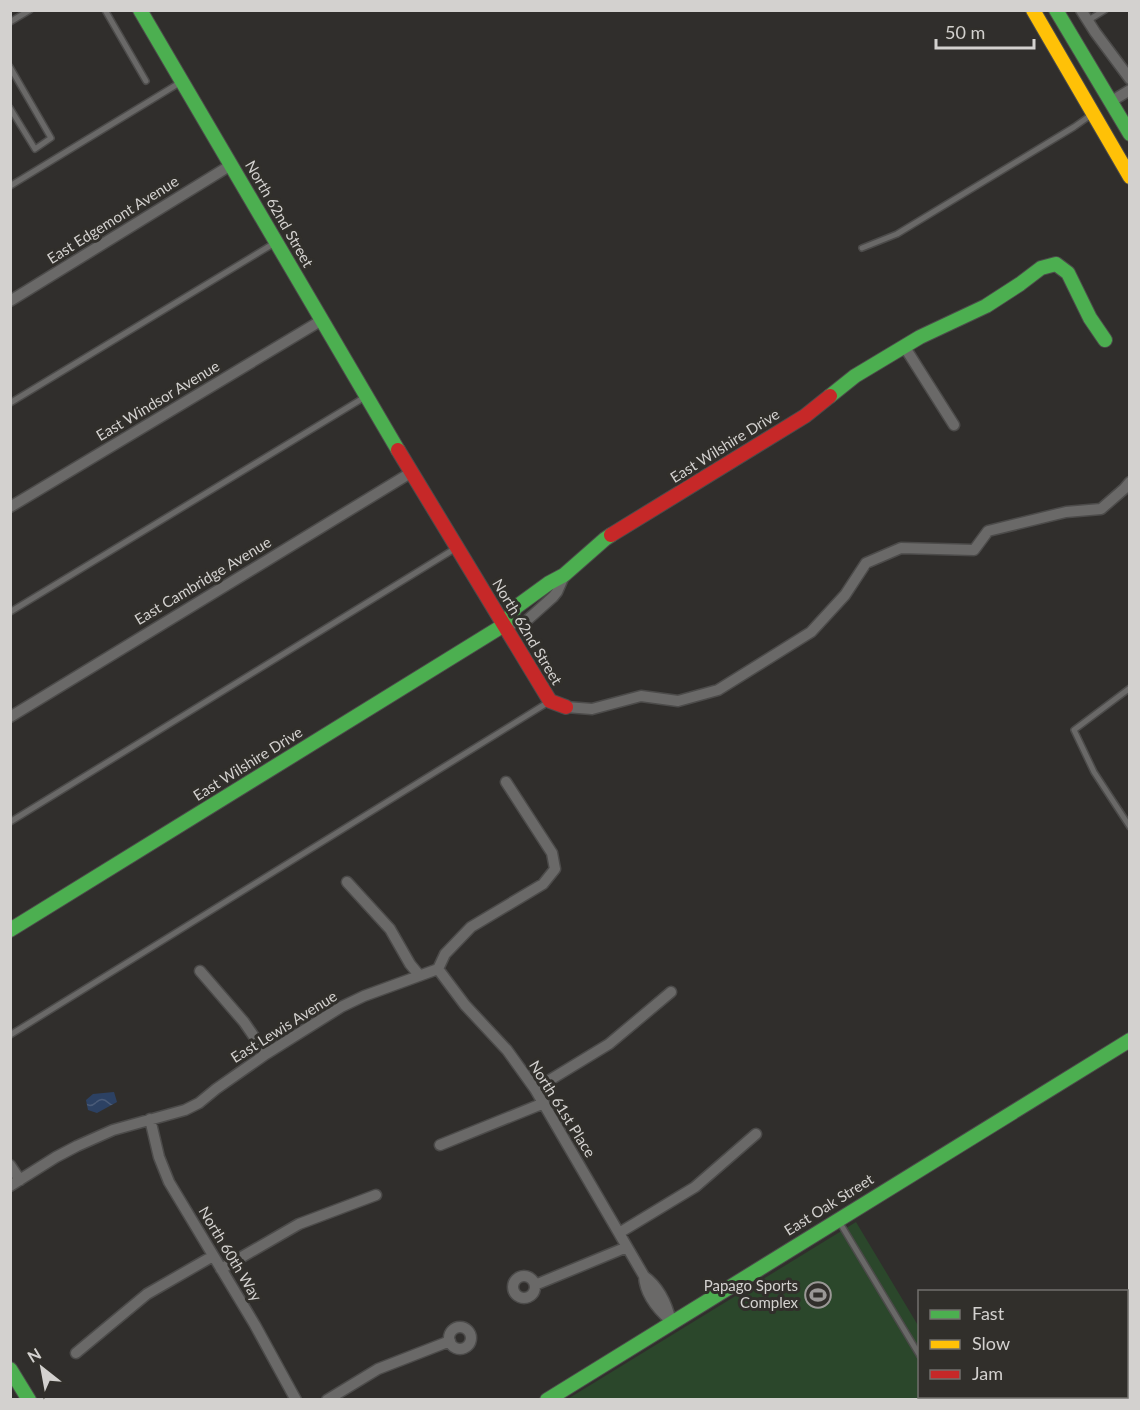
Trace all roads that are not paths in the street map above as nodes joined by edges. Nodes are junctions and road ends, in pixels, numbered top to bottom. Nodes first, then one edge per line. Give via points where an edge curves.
1 (30, 10) edge
2 (105, 10) edge
3 (140, 10) edge
4 (1033, 10) edge
5 (1056, 10) edge
6 (1081, 10) edge
7 (1105, 10) edge
8 (1087, 21) junction
9 (10, 22) edge
10 (10, 67) edge
11 (1130, 79) edge
12 (146, 81) dead end
13 (182, 82) junction
14 (1130, 90) edge
15 (1110, 102) junction
16 (10, 108) edge
17 (1092, 114) junction
18 (1130, 134) edge
19 (231, 165) junction
20 (1130, 177) edge
21 (10, 186) edge
22 (276, 242) junction
23 (862, 248) dead end
24 (10, 301) edge
25 (322, 320) junction
26 (1105, 340) dead end
27 (904, 346) junction
28 (366, 396) junction
29 (10, 403) edge
30 (954, 425) dead end
31 (412, 472) junction
32 (1130, 482) edge
33 (10, 507) edge
34 (457, 548) junction
35 (10, 612) edge
36 (504, 625) junction
37 (1130, 688) edge
38 (550, 701) junction
39 (566, 707) joint
40 (10, 717) edge
41 (506, 782) dead end
42 (10, 822) edge
43 (1130, 827) edge
44 (347, 882) dead end
45 (10, 930) edge
46 (438, 969) junction
47 (200, 971) dead end
48 (419, 975) junction
49 (671, 992) dead end
50 (10, 1035) edge
51 (1130, 1040) edge
52 (266, 1054) junction
53 (535, 1089) junction
54 (544, 1103) junction
55 (150, 1119) junction
56 (756, 1134) dead end
57 (440, 1145) dead end
58 (10, 1165) edge
59 (15, 1183) edge
60 (376, 1195) dead end
61 (838, 1220) junction
62 (619, 1233) junction
63 (627, 1247) junction
64 (213, 1256) junction
65 (221, 1269) junction
66 (535, 1285) dead end
67 (671, 1322) junction
68 (450, 1341) dead end
69 (76, 1353) dead end
70 (918, 1353) edge
71 (10, 1369) edge
72 (28, 1400) edge
73 (296, 1400) edge
74 (327, 1400) edge
75 (547, 1400) edge

1 - 9 lane
2 - 12 lane
3 - 13 street, North 62nd Street
4 - 17 street
5 - 15 street
6 - 8 street
7 - 8 lane
8 - 11 street
10 - 16 lane via 51,138 35,149
13 - 19 street, North 62nd Street
13 - 21 lane
14 - 15 street
15 - 17 street
15 - 18 street
17 - 20 street
17 - 23 lane via 897,234
19 - 22 street, North 62nd Street
19 - 24 street, East Edgemont Avenue
22 - 25 street, North 62nd Street
22 - 29 lane
25 - 28 street, North 62nd Street
25 - 33 street, East Windsor Avenue
26 - 27 street, East Wilshire Drive via 1068,273 1056,264 1041,268 986,306
27 - 30 street
27 - 36 street, East Wilshire Drive via 855,376 805,416 605,539 564,575 516,607
28 - 31 street, North 62nd Street
28 - 35 lane
31 - 34 street, North 62nd Street
31 - 40 street, East Cambridge Avenue
32 - 39 street, North 62nd Street via 1101,509 1066,512 988,531 974,550 901,548 866,563 845,596 811,632 718,690 678,701 641,696 592,709
34 - 36 street, North 62nd Street
34 - 42 lane
36 - 38 street, North 62nd Street
36 - 45 street, East Wilshire Drive
37 - 43 lane via 1074,730 1094,772
38 - 39 street, North 62nd Street
38 - 50 lane
41 - 46 street via 552,853 555,869 543,884 471,927 445,954
44 - 48 street via 390,929
46 - 48 street, East Lewis Avenue
46 - 53 street, North 61st Place
47 - 52 street
48 - 52 street, East Lewis Avenue via 364,996
49 - 53 street via 609,1044
51 - 61 street, East Oak Street
52 - 55 street, East Lewis Avenue via 199,1103
53 - 54 street, North 61st Place
54 - 57 street
54 - 62 street, North 61st Place
55 - 59 street, East Lewis Avenue via 76,1146
55 - 64 street, North 60th Way via 169,1182
56 - 62 street via 695,1186
58 - 59 street
60 - 65 street via 299,1224
61 - 67 street, East Oak Street
61 - 70 lane
62 - 63 street, North 61st Place
63 - 66 street
63 - 67 street, North 61st Place via 654,1283
64 - 65 street, North 60th Way
64 - 69 street via 147,1294
65 - 73 street, North 60th Way
67 - 75 street, East Oak Street
68 - 74 street via 378,1369
71 - 72 street

